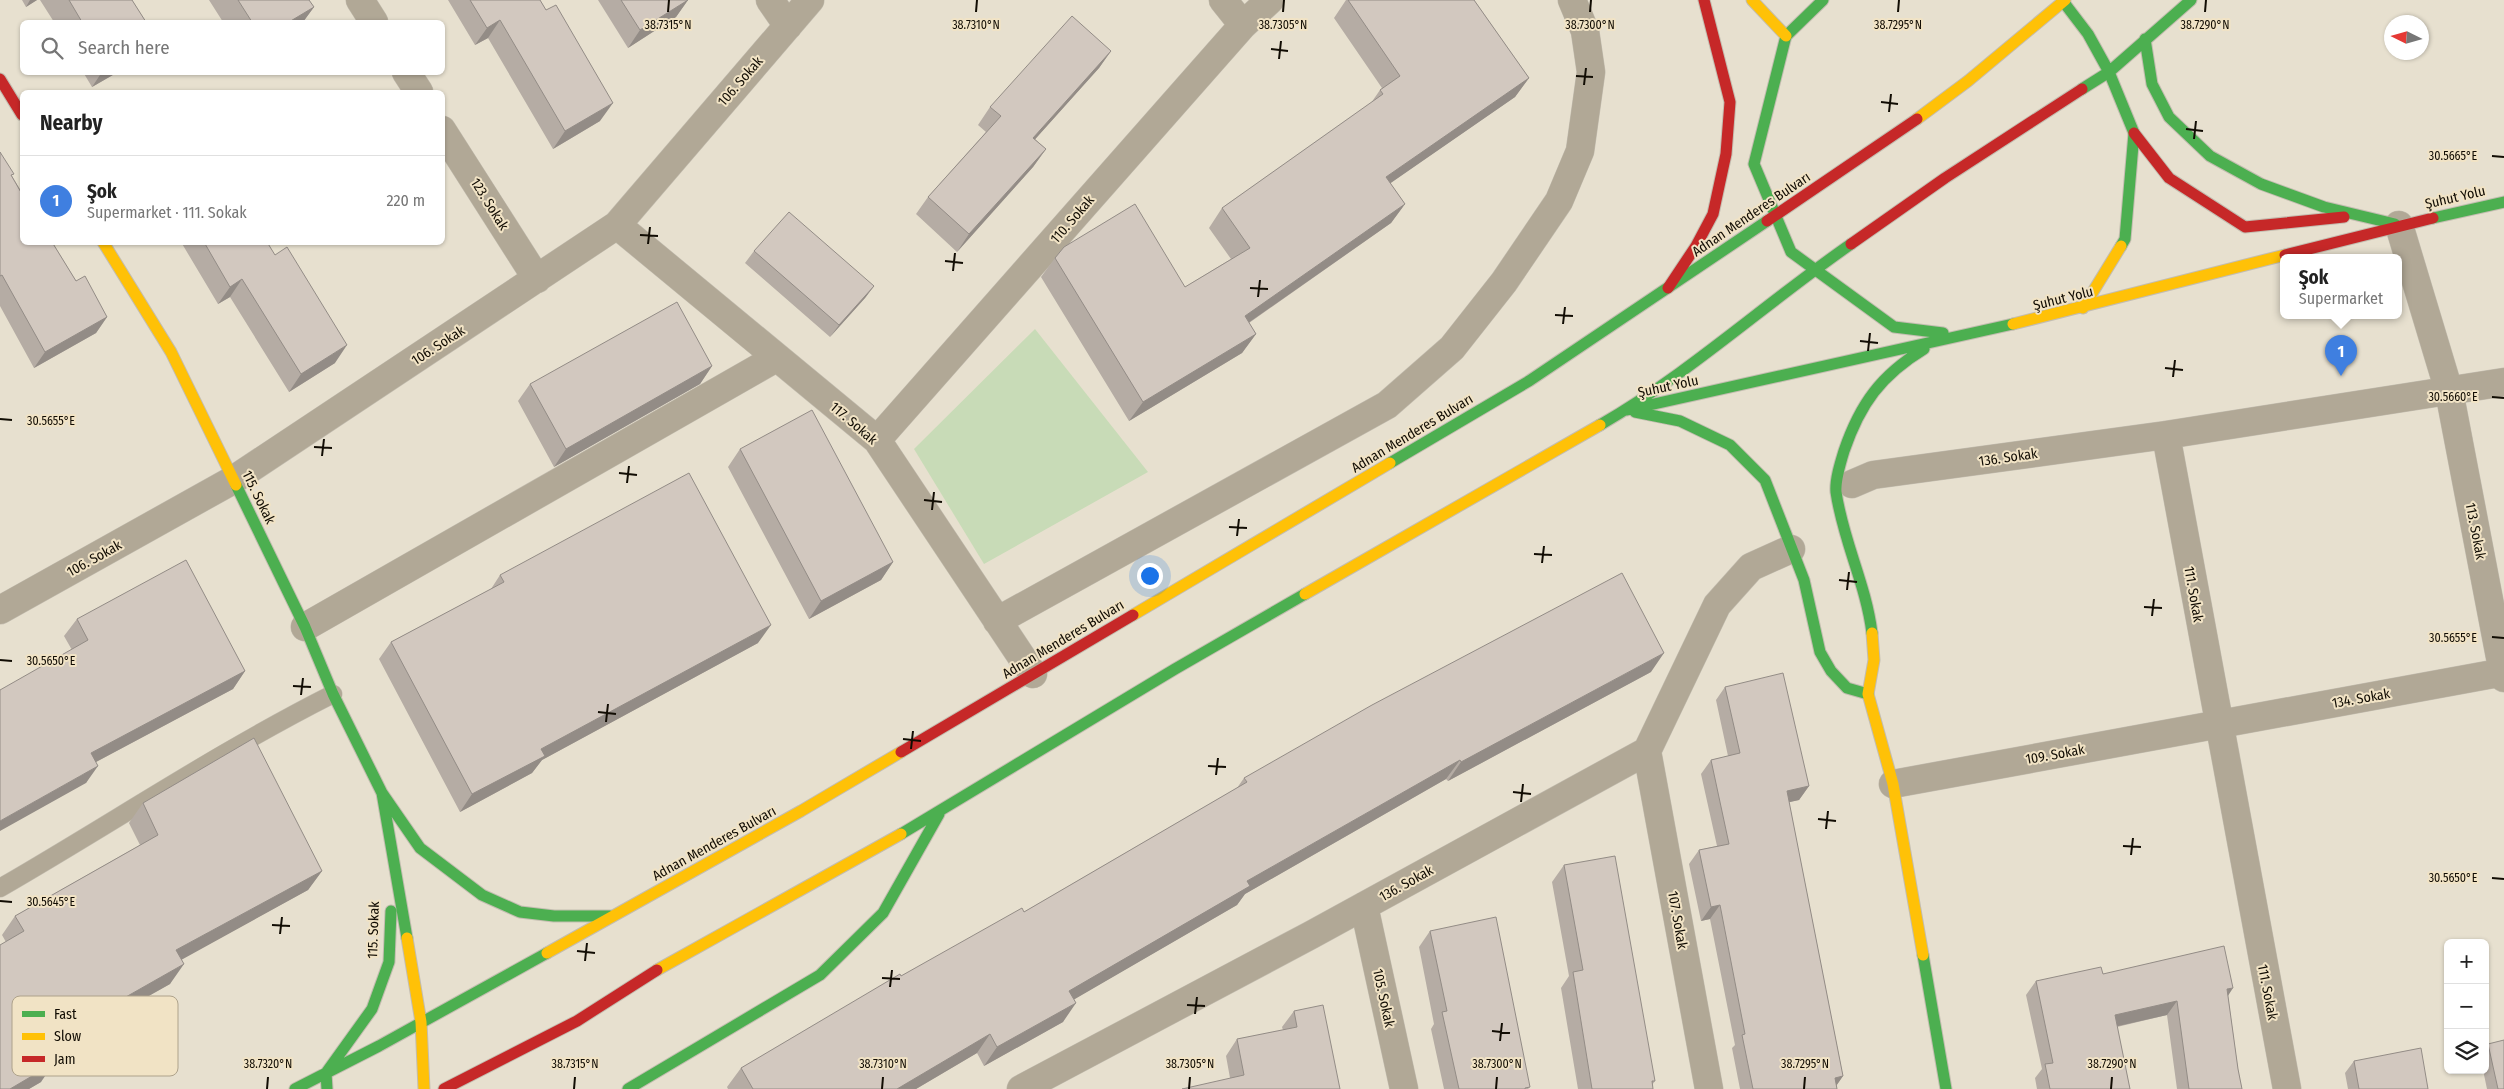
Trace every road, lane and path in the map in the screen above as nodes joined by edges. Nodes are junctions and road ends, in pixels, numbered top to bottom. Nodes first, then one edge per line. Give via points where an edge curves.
1 (360, 0) edge
2 (770, 0) edge
3 (810, 0) edge
4 (1223, 0) edge
5 (1270, 0) edge
6 (1572, 0) edge
7 (1704, 0) edge
8 (1752, 0) edge
9 (1823, 0) edge
10 (2064, 0) edge
11 (2191, 0) edge
12 (373, 20) edge
13 (1242, 25) junction
14 (788, 26) junction
15 (1786, 36) junction
16 (2145, 39) junction
17 (2110, 72) junction
18 (408, 75) edge
19 (0, 79) edge
20 (418, 90) edge
21 (20, 112) edge
22 (2134, 133) junction
23 (445, 135) edge
24 (2504, 202) edge
25 (2358, 215) junction
26 (1775, 216) junction
27 (617, 225) junction
28 (2399, 225) junction
29 (105, 245) edge
30 (2289, 254) edge
31 (2280, 256) edge
32 (1816, 268) junction
33 (537, 279) junction
34 (1668, 288) junction
35 (2083, 308) junction
36 (1967, 335) junction
37 (1937, 341) junction
38 (776, 358) junction
39 (2504, 382) edge
40 (2449, 391) junction
41 (1626, 410) junction
42 (2166, 435) junction
43 (877, 440) junction
44 (234, 480) junction
45 (1852, 484) dead end
46 (1791, 548) junction
47 (0, 610) edge
48 (997, 621) junction
49 (305, 627) junction
50 (1033, 674) junction
51 (2504, 674) edge
52 (333, 694) junction
53 (1868, 694) junction
54 (2218, 724) junction
55 (1647, 751) junction
56 (372, 773) junction
57 (1893, 784) junction
58 (382, 793) junction
59 (940, 813) junction
60 (0, 888) edge
61 (1364, 906) junction
62 (614, 916) junction
63 (422, 1022) junction
64 (326, 1073) junction
65 (1034, 1086) edge
66 (295, 1089) edge
67 (328, 1089) edge
68 (424, 1089) edge
69 (444, 1089) edge
70 (628, 1089) edge
71 (1404, 1089) edge
72 (1709, 1089) edge
73 (1946, 1089) edge
74 (2287, 1089) edge

1 - 12 street
2 - 14 street
3 - 14 street, 106. Sokak
4 - 13 street
5 - 13 street, 110. Sokak
6 - 48 street via 1585,31 1591,72 1580,151 1558,201 1504,282 1452,348 1387,405
7 - 34 main road via 1730,102 1726,154 1713,214
8 - 15 main road
9 - 15 main road
10 - 17 main road
10 - 26 main road, Adnan Menderes Bulvarı via 1900,133
11 - 16 main road
13 - 43 street, 110. Sokak
14 - 27 street, 106. Sokak
15 - 26 main road via 1754,164
16 - 17 main road
16 - 25 main road via 2152,84 2169,116 2210,156 2261,184 2324,207
17 - 22 main road
17 - 32 main road via 1945,178
18 - 20 street
19 - 21 main road
22 - 25 main road via 2169,178 2245,227
22 - 35 main road via 2125,239
23 - 33 street, 123. Sokak
24 - 28 main road, Şuhut Yolu
25 - 28 main road
26 - 32 main road via 1791,252
26 - 34 main road, Adnan Menderes Bulvarı
27 - 33 street, 106. Sokak
27 - 38 street, 117. Sokak
28 - 30 main road, Şuhut Yolu
28 - 40 street, 113. Sokak
29 - 44 main road, 115. Sokak via 172,352
31 - 35 main road, Şuhut Yolu
32 - 36 main road via 1894,327
32 - 41 main road via 1673,379
33 - 44 street, 106. Sokak
34 - 50 main road, Adnan Menderes Bulvarı via 1529,381
35 - 36 main road, Şuhut Yolu
36 - 37 main road, Şuhut Yolu
37 - 41 main road, Şuhut Yolu
37 - 53 main road via 1909,358 1877,386 1854,422 1840,465 1836,490 1845,536 1867,602 1872,631 1874,660
38 - 43 street, 117. Sokak
38 - 49 street
39 - 40 street
40 - 42 street
40 - 51 street, 113. Sokak
41 - 46 main road via 1680,421 1730,445 1765,480
41 - 59 main road via 1175,669
42 - 45 street, 136. Sokak via 1873,475
42 - 54 street, 111. Sokak
43 - 48 street, 117. Sokak
44 - 47 street, 106. Sokak
44 - 49 main road, 115. Sokak
46 - 53 main road via 1804,580 1820,652 1831,671 1847,688
46 - 55 street via 1751,567 1717,605
48 - 50 street, 117. Sokak
49 - 52 main road, 115. Sokak
50 - 62 main road, Adnan Menderes Bulvarı via 801,812
51 - 54 street, 134. Sokak
52 - 56 main road, 115. Sokak
52 - 60 lane via 268,727
53 - 57 main road
54 - 57 street, 109. Sokak
54 - 74 street, 111. Sokak
55 - 61 street, 136. Sokak
55 - 72 street, 107. Sokak
56 - 58 main road, 115. Sokak
56 - 64 main road, 115. Sokak via 391,910 389,962 372,1009
57 - 73 main road
58 - 62 main road via 420,848 482,895 520,912 554,916
58 - 63 main road
59 - 69 main road via 664,966 577,1021
59 - 70 main road via 883,914 820,975
61 - 65 street, 136. Sokak
61 - 71 street, 105. Sokak
62 - 63 main road, Adnan Menderes Bulvarı
63 - 64 main road, Adnan Menderes Bulvarı
63 - 68 main road
64 - 66 main road, Adnan Menderes Bulvarı
64 - 67 main road

